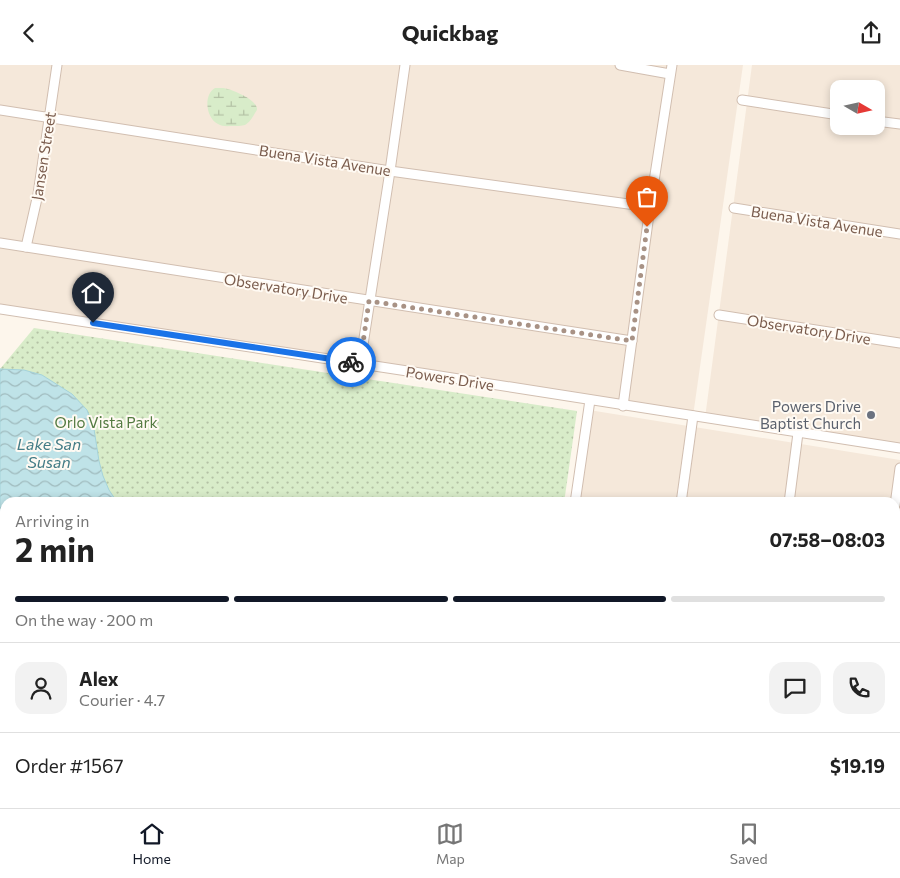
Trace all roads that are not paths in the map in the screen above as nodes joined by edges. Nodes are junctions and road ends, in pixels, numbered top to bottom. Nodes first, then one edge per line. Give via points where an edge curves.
1 (57, 65) edge
2 (405, 65) edge
3 (620, 65) edge
4 (671, 70) edge
5 (742, 100) dead end
6 (0, 110) edge
7 (830, 114) edge
8 (49, 117) junction
9 (885, 122) edge
10 (900, 124) edge
11 (390, 171) junction
12 (650, 207) junction
13 (734, 208) dead end
14 (900, 233) edge
15 (0, 243) edge
16 (26, 247) junction
17 (369, 301) junction
18 (0, 309) edge
19 (719, 315) dead end
20 (632, 341) junction
21 (900, 343) edge
22 (360, 364) junction
23 (590, 400) junction
24 (623, 406) junction
25 (693, 416) junction
26 (798, 433) junction
27 (900, 448) edge
28 (900, 468) edge
29 (576, 497) edge
30 (682, 497) edge
31 (790, 497) edge
32 (896, 497) edge

1 - 8 street, Jansen Street
2 - 11 street
3 - 4 street
4 - 12 street
5 - 7 street
6 - 8 street, Buena Vista Avenue
8 - 11 street, Buena Vista Avenue
8 - 16 street, Jansen Street via 38,194
9 - 10 street
11 - 12 street, Buena Vista Avenue
11 - 17 street
12 - 20 street
13 - 14 street, Buena Vista Avenue
15 - 16 street, Observatory Drive
16 - 17 street, Observatory Drive
17 - 20 street, Observatory Drive
17 - 22 street
18 - 22 street, Powers Drive
19 - 21 street, Observatory Drive
20 - 24 street
22 - 23 street, Powers Drive
23 - 24 street, Powers Drive
23 - 29 street
24 - 25 street, Powers Drive
25 - 26 street, Powers Drive
25 - 30 street
26 - 27 street, Powers Drive
26 - 31 street
28 - 32 street

